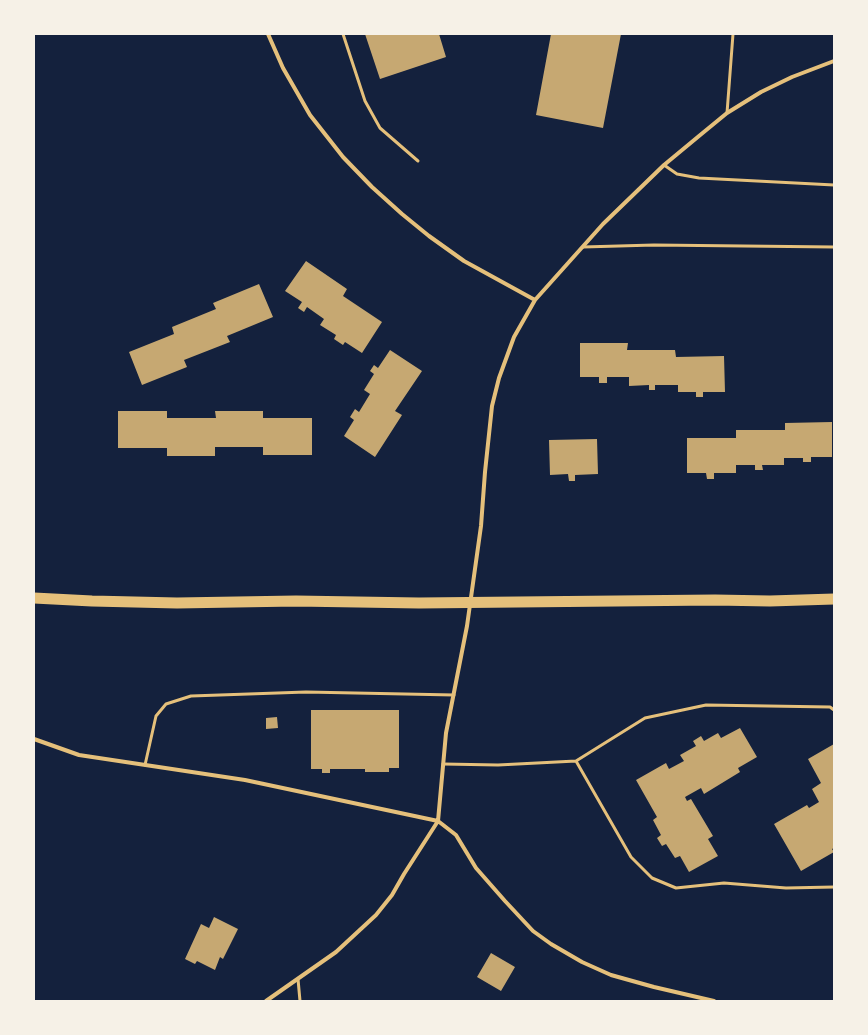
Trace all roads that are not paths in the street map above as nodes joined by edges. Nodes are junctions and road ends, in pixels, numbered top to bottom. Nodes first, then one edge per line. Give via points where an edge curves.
1 (268, 34) edge
2 (343, 34) edge
3 (733, 34) edge
4 (834, 61) edge
5 (727, 113) junction
6 (418, 161) dead end
7 (664, 165) junction
8 (834, 185) edge
9 (581, 247) junction
10 (834, 247) edge
11 (534, 300) junction
12 (34, 598) edge
13 (834, 599) edge
14 (470, 602) junction
15 (454, 695) junction
16 (834, 710) edge
17 (34, 739) edge
18 (576, 761) junction
19 (443, 764) junction
20 (145, 765) junction
21 (438, 821) junction
22 (834, 887) edge
23 (298, 979) junction
24 (266, 1001) edge
25 (300, 1001) edge
26 (714, 1001) edge

1 - 11 street via 282,68 310,115 343,157 372,187 402,214 464,261
2 - 6 lane via 365,101 380,128
3 - 5 lane
4 - 5 street via 761,92
5 - 7 street
7 - 8 lane via 678,174 698,178
7 - 9 street
9 - 10 lane
9 - 11 street
11 - 14 street via 514,337 492,406 481,526
12 - 14 highway via 136,603
13 - 14 highway
14 - 15 street
15 - 19 street
15 - 20 lane via 306,692 191,696 166,704 156,716
16 - 18 lane via 830,707 706,705 645,718
17 - 20 street via 80,755
18 - 19 lane via 498,765
18 - 22 lane via 631,856 652,878 676,888 724,883 786,888
19 - 21 street
20 - 21 street via 245,780
21 - 23 street via 376,916 336,952
21 - 26 street via 456,835 476,868 505,901 533,931 551,944 582,962 611,974
23 - 24 street
23 - 25 lane

